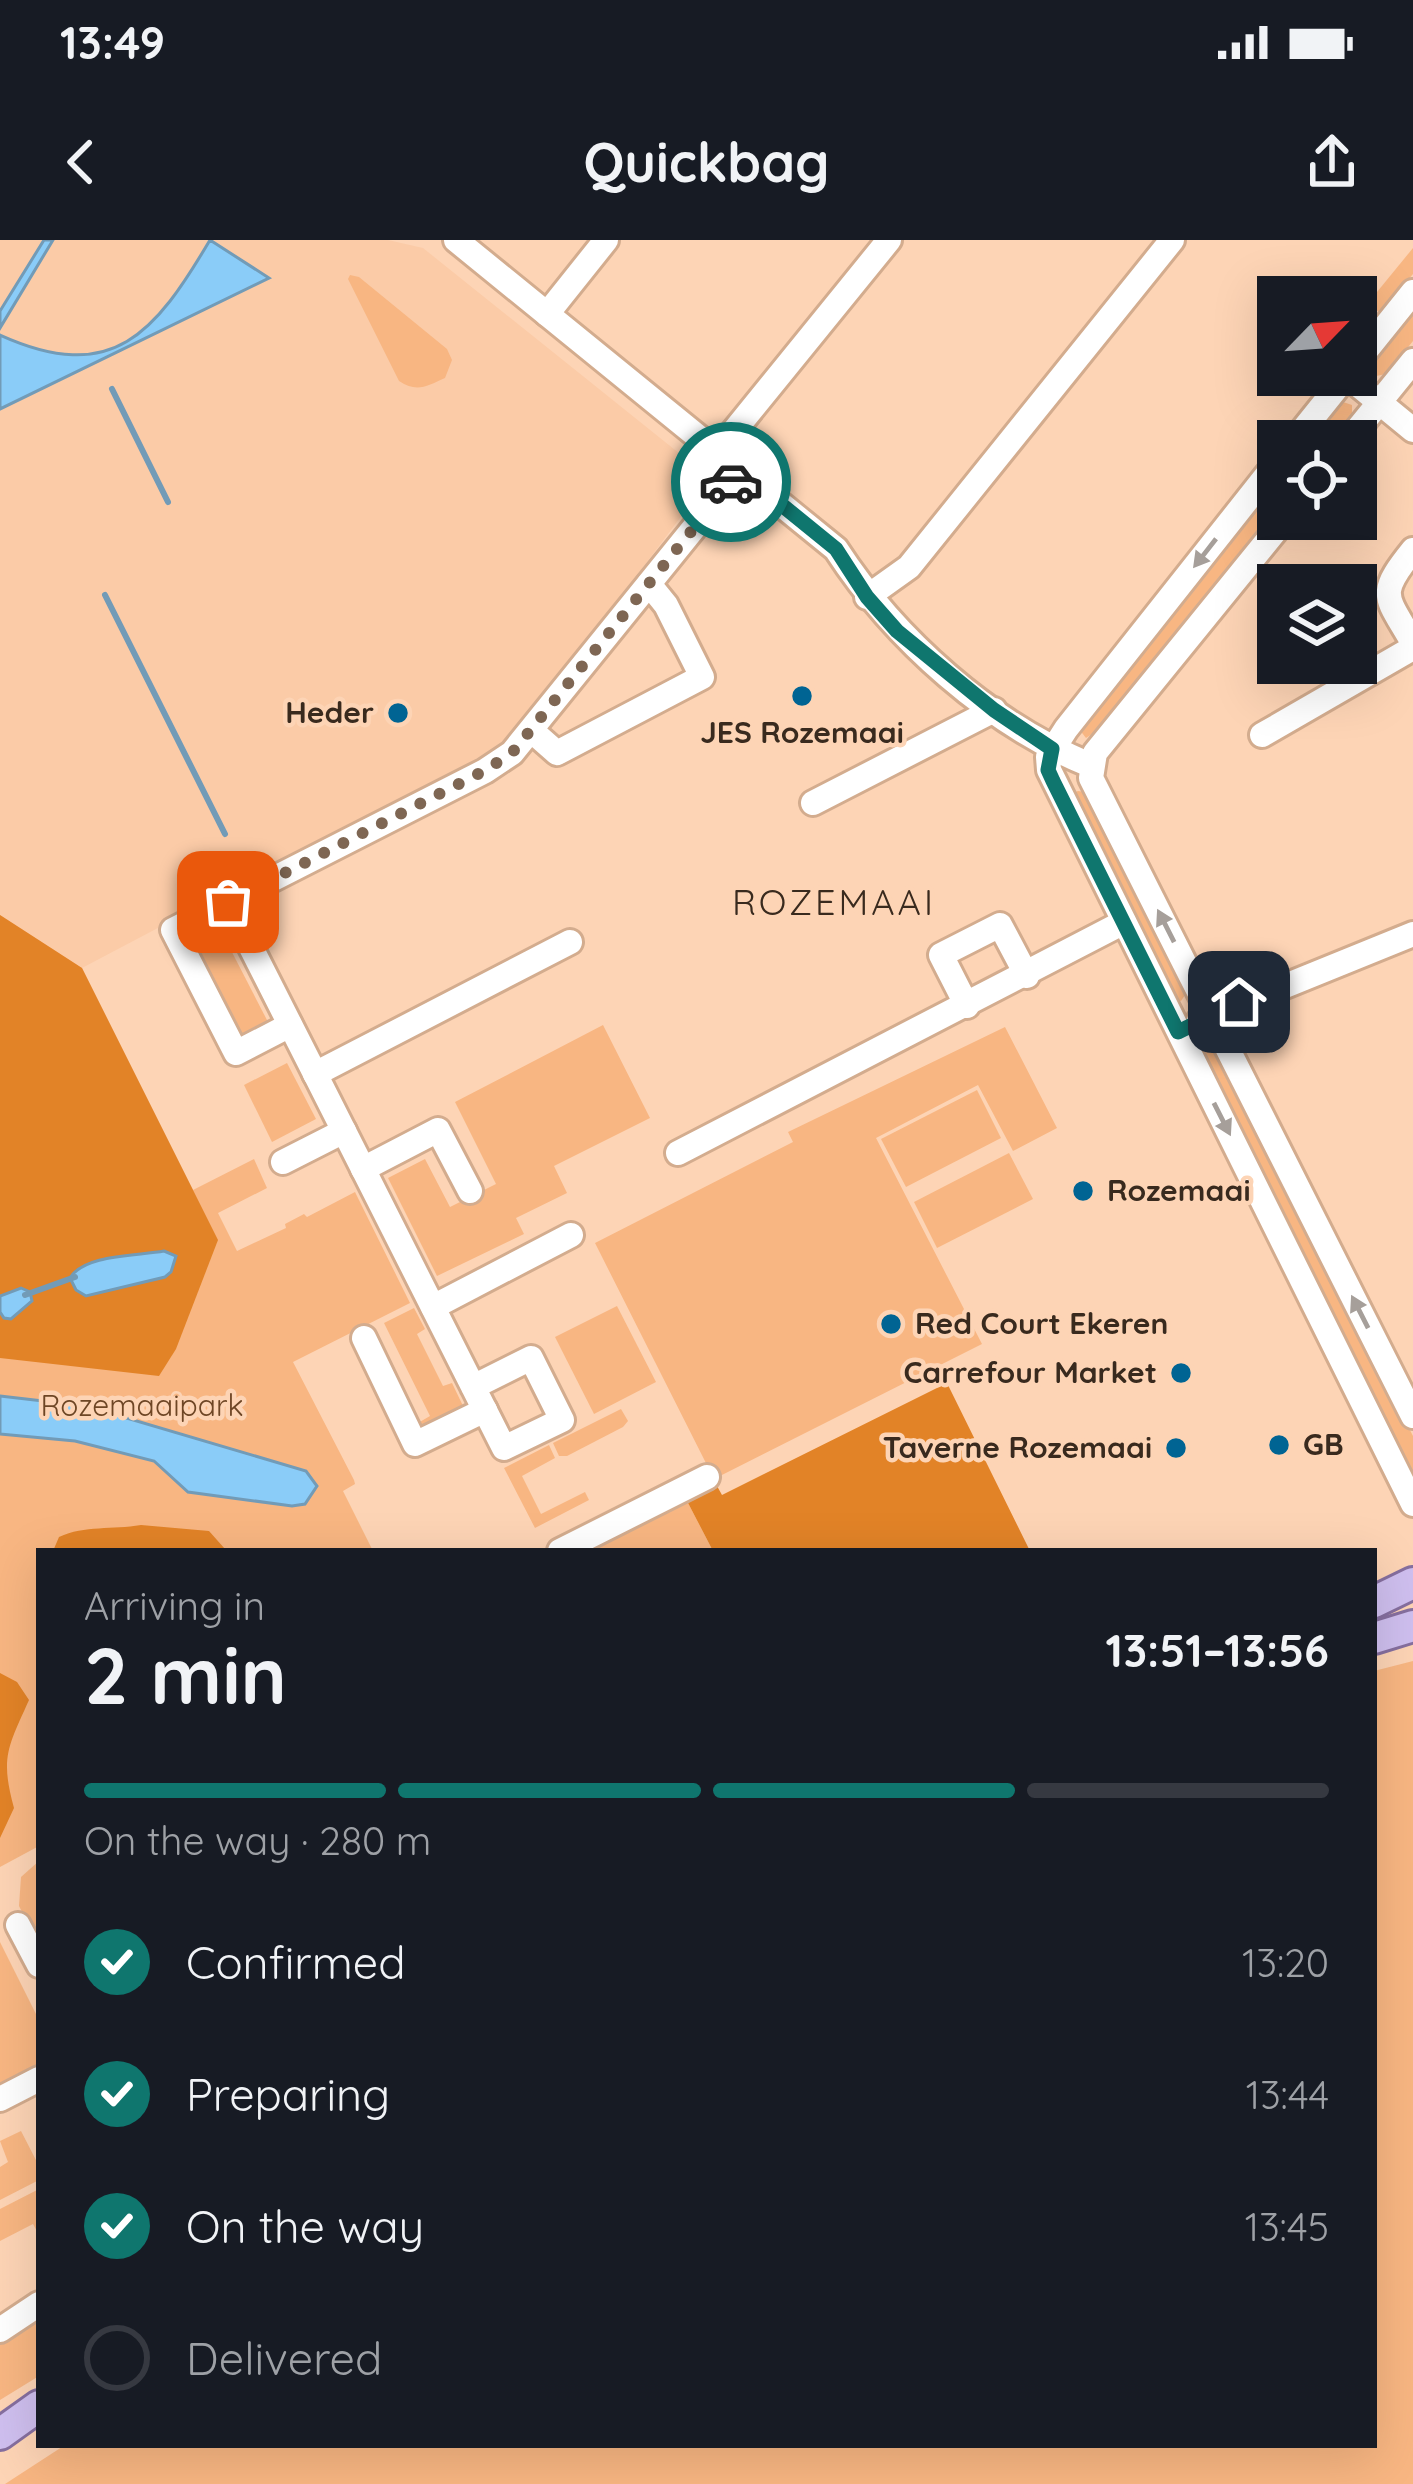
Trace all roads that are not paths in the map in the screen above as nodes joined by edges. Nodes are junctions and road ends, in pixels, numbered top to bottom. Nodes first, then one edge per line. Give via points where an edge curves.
1 (456, 240) edge
2 (606, 240) edge
3 (889, 240) edge
4 (1172, 240) edge
5 (1413, 292) edge
6 (547, 314) junction
7 (1377, 337) edge
8 (1413, 362) edge
9 (1329, 396) edge
10 (1371, 396) edge
11 (1379, 403) junction
12 (1311, 420) edge
13 (1365, 420) edge
14 (1413, 430) edge
15 (717, 452) junction
16 (740, 471) junction
17 (1257, 488) edge
18 (1268, 540) edge
19 (1413, 550) edge
20 (649, 584) junction
21 (867, 597) junction
22 (1413, 646) edge
23 (994, 710) junction
24 (532, 731) junction
25 (1262, 735) dead end
26 (1052, 749) junction
27 (1090, 765) junction
28 (813, 803) dead end
29 (228, 902) junction
30 (1124, 922) junction
31 (1413, 934) edge
32 (570, 942) dead end
33 (1027, 976) junction
34 (967, 1006) junction
35 (1211, 1015) junction
36 (290, 1025) junction
37 (1178, 1032) junction
38 (315, 1074) junction
39 (344, 1131) junction
40 (678, 1154) dead end
41 (283, 1162) dead end
42 (363, 1168) junction
43 (470, 1191) dead end
44 (571, 1235) dead end
45 (433, 1307) junction
46 (364, 1339) dead end
47 (1413, 1416) edge
48 (707, 1477) dead end
49 (1413, 1504) edge
50 (566, 1548) edge
51 (1413, 1583) edge
52 (1377, 1601) edge
53 (1413, 1626) edge
54 (1377, 1637) edge
55 (18, 1925) dead end
56 (36, 1959) edge
57 (36, 2081) edge
58 (0, 2099) edge
59 (36, 2306) edge
60 (0, 2330) edge
61 (34, 2410) edge
62 (0, 2431) edge

1 - 6 street
2 - 6 street
3 - 15 street
4 - 21 street via 908,567
5 - 7 street
6 - 15 street
8 - 11 street
9 - 12 street
10 - 11 street
11 - 13 street
11 - 14 street
15 - 16 street
16 - 20 street
16 - 21 street via 836,549
17 -> 26 street
18 - 27 street
19 - 22 street via 1389,579 1387,597
20 - 24 street
20 - 24 street via 702,677 557,753
21 - 23 street
22 - 25 street
23 - 26 street
23 - 28 street
24 - 29 street via 484,771
26 - 27 street
26 - 30 street via 1048,770
35 -> 27 street
29 - 36 street
29 - 36 street via 173,930 236,1053
30 - 33 street
30 - 37 street
31 - 35 street
32 - 38 street
33 - 34 street
33 - 34 street via 1000,925 941,955
34 - 40 street
35 - 37 street
47 -> 35 street
36 - 38 street
37 -> 49 street
38 - 39 street
39 - 41 street
39 - 42 street
42 - 43 street via 438,1130
42 - 45 street
44 - 45 street
45 - 46 street via 479,1398 415,1444
48 - 50 street
51 - 52 main road
53 - 54 main road
55 - 56 street
57 - 58 street
59 - 60 street
61 - 62 main road

